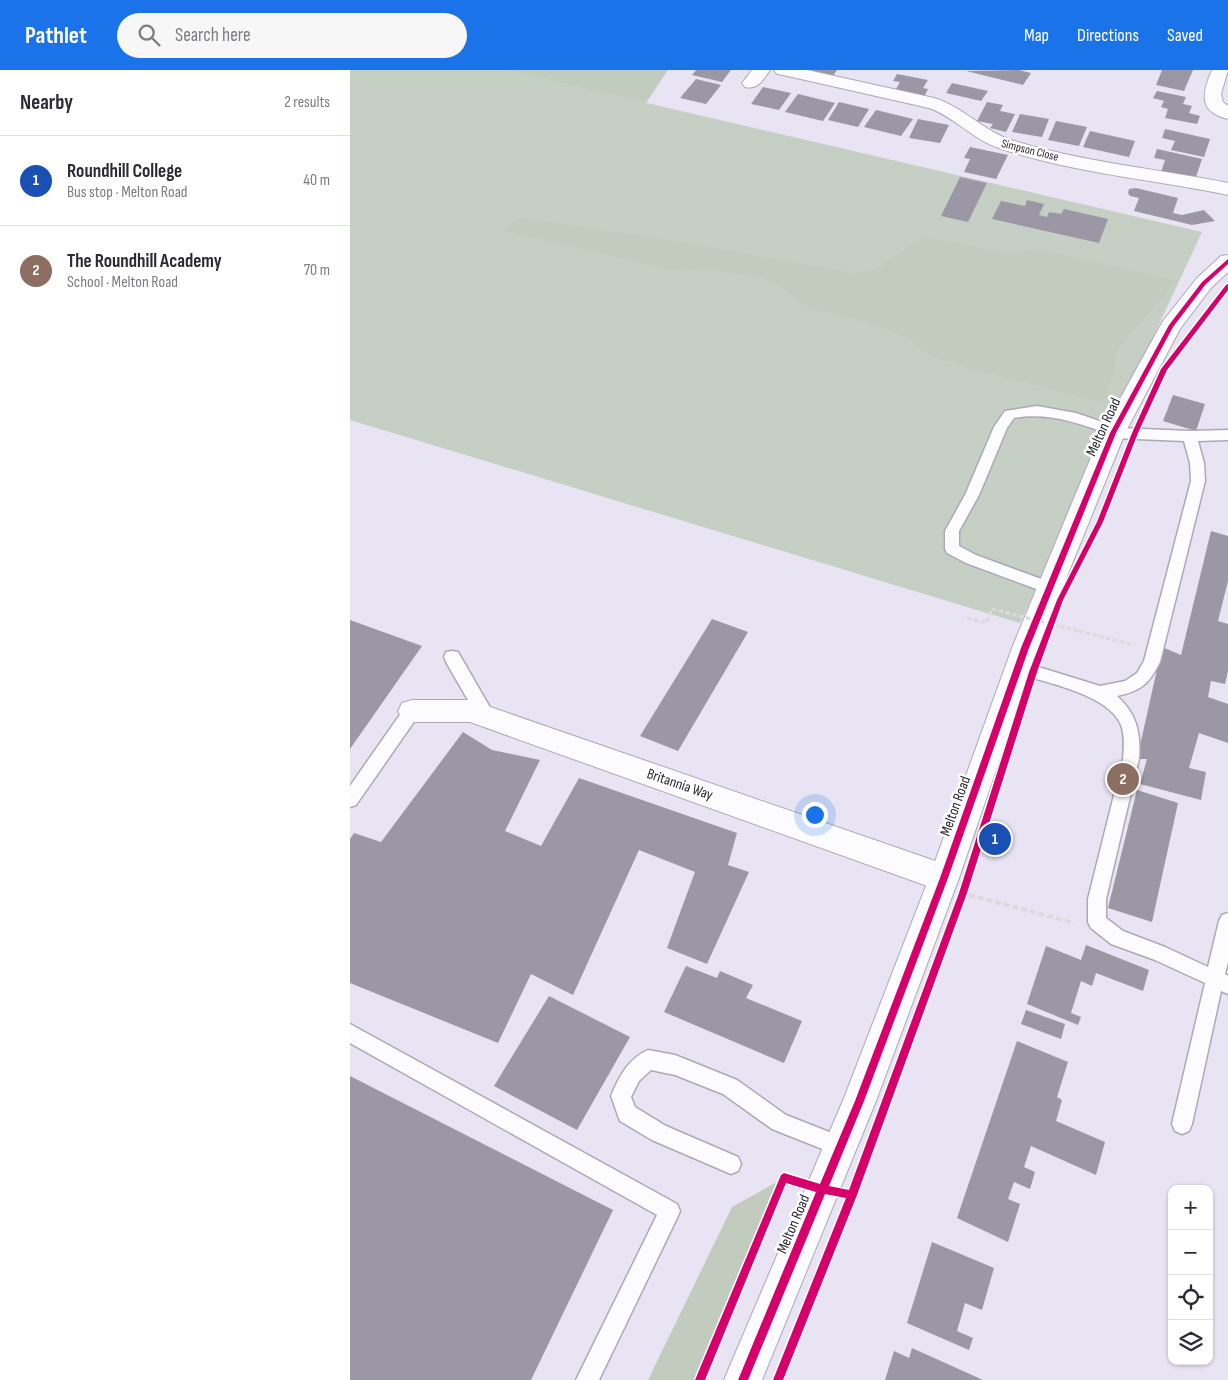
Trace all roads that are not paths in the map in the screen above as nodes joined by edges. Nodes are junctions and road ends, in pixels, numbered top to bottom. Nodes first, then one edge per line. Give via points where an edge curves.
1 (783, 70) edge
2 (1220, 71) edge
3 (1228, 114) edge
4 (1228, 188) edge
5 (1228, 261) edge
6 (1114, 431) junction
7 (1190, 436) junction
8 (1228, 436) edge
9 (1050, 588) junction
10 (452, 657) dead end
11 (1019, 667) junction
12 (1100, 693) junction
13 (412, 711) joint
14 (486, 716) junction
15 (350, 800) edge
16 (944, 878) junction
17 (1228, 921) edge
18 (1221, 981) edge
19 (350, 1033) edge
20 (1182, 1124) dead end
21 (840, 1146) junction
22 (731, 1164) dead end
23 (587, 1380) edge
24 (743, 1380) edge

1 - 4 street, Simpson Close via 940,106 984,136 1008,146
2 - 3 street via 1212,94 1214,104
5 - 6 street, Melton Road via 1204,283 1171,326
6 - 7 lane
6 - 9 street, Melton Road
6 - 9 lane via 1055,412 1025,410 1010,414 952,531 952,549
7 - 8 lane
7 - 12 lane via 1198,481 1152,662 1142,678 1129,687
9 - 11 street, Melton Road
10 - 14 lane
11 - 12 lane
11 - 16 street, Melton Road
12 - 18 lane via 1116,703 1132,727 1133,740 1097,899 1097,922 1117,938
13 - 14 street, Britannia Way via 470,710
13 - 15 lane
14 - 16 street, Britannia Way
16 - 21 street, Melton Road
17 - 18 lane
18 - 20 lane
19 - 23 lane via 670,1211
21 - 22 lane via 779,1122 730,1087 675,1065 648,1060 632,1074 621,1096 627,1114 659,1133
21 - 24 street, Melton Road

